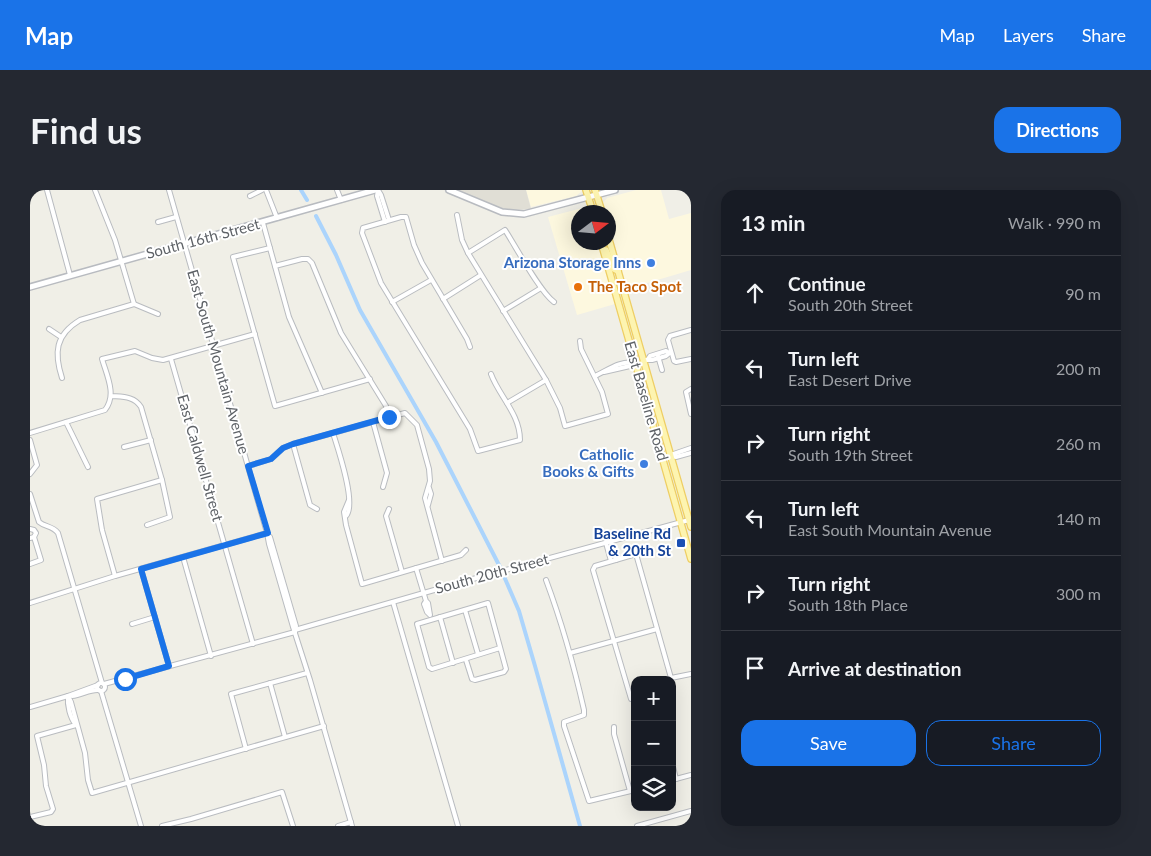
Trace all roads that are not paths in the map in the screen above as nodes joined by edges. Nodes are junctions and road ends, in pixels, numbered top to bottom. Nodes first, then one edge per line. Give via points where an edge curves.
1 (47, 190) edge
2 (95, 190) edge
3 (169, 190) edge
4 (262, 190) edge
5 (266, 190) edge
6 (337, 190) edge
7 (377, 190) edge
8 (449, 190) edge
9 (586, 190) edge
10 (615, 190) edge
11 (596, 193) edge
12 (250, 196) dead end
13 (588, 198) junction
14 (341, 200) junction
15 (590, 205) edge
16 (600, 205) edge
17 (457, 214) dead end
18 (176, 216) junction
19 (277, 218) junction
20 (387, 221) junction
21 (158, 222) dead end
22 (263, 223) junction
23 (184, 244) junction
24 (270, 248) junction
25 (603, 250) edge
26 (606, 250) edge
27 (612, 250) edge
28 (468, 253) junction
29 (122, 261) junction
30 (275, 266) junction
31 (618, 271) junction
32 (70, 275) junction
33 (481, 275) junction
34 (431, 280) junction
35 (613, 285) junction
36 (30, 287) edge
37 (542, 288) junction
38 (443, 299) junction
39 (392, 302) junction
40 (554, 302) dead end
41 (134, 304) junction
42 (504, 311) junction
43 (630, 312) junction
44 (158, 314) dead end
45 (625, 326) junction
46 (49, 329) dead end
47 (691, 330) edge
48 (255, 334) junction
49 (61, 337) junction
50 (580, 341) dead end
51 (213, 345) junction
52 (470, 347) dead end
53 (670, 352) junction
54 (658, 356) junction
55 (171, 358) junction
56 (691, 359) edge
57 (646, 360) junction
58 (635, 363) junction
59 (662, 370) dead end
60 (491, 374) dead end
61 (595, 376) junction
62 (62, 378) dead end
63 (370, 379) junction
64 (546, 380) junction
65 (691, 389) edge
66 (322, 393) junction
67 (111, 396) junction
68 (507, 403) junction
69 (691, 414) edge
70 (389, 417) junction
71 (66, 422) junction
72 (373, 422) junction
73 (30, 433) edge
74 (333, 433) junction
75 (30, 440) edge
76 (151, 440) junction
77 (293, 444) junction
78 (124, 447) dead end
79 (689, 448) edge
80 (689, 454) edge
81 (671, 456) junction
82 (662, 458) junction
83 (248, 466) junction
84 (88, 467) dead end
85 (30, 474) edge
86 (162, 480) junction
87 (383, 487) dead end
88 (30, 497) edge
89 (316, 509) dead end
90 (389, 509) dead end
91 (681, 523) junction
92 (690, 524) edge
93 (147, 525) dead end
94 (30, 529) edge
95 (268, 533) junction
96 (32, 537) edge
97 (609, 542) junction
98 (225, 545) junction
99 (687, 546) junction
100 (466, 550) dead end
101 (691, 552) edge
102 (183, 557) junction
103 (691, 559) edge
104 (442, 561) junction
105 (614, 561) junction
106 (30, 564) edge
107 (416, 568) junction
108 (141, 569) junction
109 (402, 572) junction
110 (115, 576) junction
111 (546, 580) dead end
112 (74, 590) junction
113 (423, 594) junction
114 (393, 602) junction
115 (30, 603) edge
116 (465, 610) junction
117 (155, 617) junction
118 (431, 617) junction
119 (440, 617) junction
120 (132, 624) dead end
121 (657, 629) junction
122 (295, 631) junction
123 (614, 641) junction
124 (253, 644) junction
125 (500, 648) junction
126 (570, 653) junction
127 (478, 654) junction
128 (211, 656) junction
129 (466, 660) junction
130 (453, 663) junction
131 (169, 666) junction
132 (307, 673) junction
133 (691, 674) edge
134 (270, 683) junction
135 (102, 687) junction
136 (68, 696) junction
137 (630, 699) dead end
138 (30, 707) edge
139 (76, 725) junction
140 (324, 726) junction
141 (614, 727) dead end
142 (285, 737) junction
143 (246, 749) junction
144 (691, 775) edge
145 (676, 779) edge
146 (128, 782) junction
147 (631, 784) edge
148 (631, 791) edge
149 (691, 811) edge
150 (30, 817) edge
151 (190, 819) junction
152 (659, 822) edge
153 (351, 824) edge
154 (141, 826) edge
155 (162, 826) edge
156 (192, 826) edge
157 (293, 826) edge
158 (338, 826) edge
159 (458, 826) edge
160 (637, 826) edge

1 - 32 street
2 - 29 street
3 - 18 street, East South Mountain Avenue
4 - 12 street
5 - 19 street
6 - 14 street
7 - 14 main road, South 16th Street
7 - 20 street
8 - 13 main road via 502,212 524,214
9 - 13 main road
10 - 11 main road
11 - 13 main road
11 - 16 main road
13 - 15 main road
14 - 19 main road, South 16th Street
17 - 28 street
18 - 21 street
18 - 23 street, East South Mountain Avenue
19 - 22 main road, South 16th Street
20 - 34 street via 406,217 414,246
20 - 39 street via 362,230 374,266
22 - 23 main road, South 16th Street
22 - 24 street
23 - 29 main road, South 16th Street
23 - 51 street, East South Mountain Avenue
24 - 30 street
24 - 48 street via 233,257
25 - 35 main road, East Baseline Road
26 - 31 main road
27 - 31 main road, East Baseline Road
28 - 33 street
28 - 37 street via 505,230
29 - 32 main road, South 16th Street
29 - 41 street
30 - 63 street via 302,258 312,263 341,333
30 - 66 street via 289,317
31 - 43 main road, East Baseline Road
32 - 36 main road, South 16th Street
33 - 38 street
33 - 42 street
34 - 38 street
34 - 39 street
35 - 43 main road
35 - 45 main road, East Baseline Road
37 - 40 street
37 - 42 street
38 - 52 street
39 - 68 street via 470,429 478,451 520,440
41 - 44 street
41 - 49 street via 80,320
42 - 64 street
43 - 45 main road
43 - 57 main road, East Baseline Road
45 - 58 main road, East Baseline Road
46 - 49 street
47 - 53 street via 670,336
48 - 51 street
48 - 66 street via 275,406
49 - 62 street via 56,356
50 - 61 street
51 - 55 street
51 - 83 street, East South Mountain Avenue
53 - 54 street via 666,356
53 - 56 street via 676,362
54 - 57 street
54 - 59 street
55 - 67 street via 157,359 135,350 102,359
55 - 98 street, East Caldwell Street
57 - 58 main road
57 - 81 main road, East Baseline Road
58 - 61 street via 607,368
58 - 82 main road, East Baseline Road
60 - 68 street
61 - 64 street via 608,414 565,426
63 - 66 street
63 - 70 street
64 - 68 street
65 - 69 street via 686,392
67 - 71 street via 104,410
67 - 76 street via 138,401
70 - 72 street
70 - 104 street via 405,413 417,425 429,468 429,488 425,498
71 - 73 street
71 - 84 street
72 - 74 street
72 - 87 street via 387,473
74 - 77 street
74 - 109 street via 348,489 344,512 346,525 362,584
75 - 85 street via 37,465
76 - 78 street
76 - 86 street
77 - 83 street via 271,459
77 - 89 street via 310,505
79 - 80 street
79 - 81 street
80 - 81 street
81 - 82 street
81 - 92 main road, East Baseline Road
82 - 91 main road, East Baseline Road
83 - 95 street, East South Mountain Avenue
86 - 93 street via 170,518
86 - 110 street via 97,499
88 - 112 street via 39,522 58,533
90 - 109 street via 386,516
91 - 92 street, South 20th Street
91 - 97 street, South 20th Street
91 - 99 main road, East Baseline Road
94 - 96 street via 36,532
95 - 98 street
95 - 122 street, East South Mountain Avenue
96 - 106 street via 41,560
97 - 105 street
97 - 113 street, South 20th Street
98 - 102 street
98 - 124 street, East Caldwell Street
99 - 101 main road
99 - 103 main road, East Baseline Road
100 - 104 street
102 - 108 street
102 - 128 street
104 - 107 street
105 - 121 street via 636,554
105 - 123 street via 593,567
107 - 109 street
107 - 113 street
108 - 110 street
108 - 117 street
110 - 112 street
111 - 126 street
112 - 115 street
112 - 135 street
113 - 114 street, South 20th Street
113 - 118 street
114 - 122 street, South 20th Street
114 - 159 street
116 - 119 street
116 - 125 street via 488,603
116 - 127 street
117 - 120 street
117 - 131 street
118 - 119 street
118 - 130 street via 417,624 429,667
119 - 130 street
121 - 123 street
121 - 133 street via 671,678
122 - 124 street, South 20th Street
122 - 132 street, East South Mountain Avenue
123 - 126 street
123 - 137 street
124 - 128 street, South 20th Street
125 - 127 street
125 - 129 street via 504,672 475,680
126 - 148 street via 584,715 564,722 564,726 589,802
127 - 129 street
128 - 131 street, South 20th Street
129 - 130 street
131 - 135 street, South 20th Street
132 - 134 street
132 - 140 street, East South Mountain Avenue
134 - 142 street
134 - 143 street via 230,694
135 - 136 street, South 20th Street via 79,696
135 - 146 street
136 - 138 street, South 20th Street
136 - 139 street
139 - 146 street via 92,793
139 - 150 street via 37,736 53,809
140 - 142 street
140 - 153 street, East South Mountain Avenue
141 - 147 street
142 - 143 street
143 - 146 street
144 - 145 street
146 - 154 street
149 - 152 street
151 - 155 street
151 - 156 street
151 - 157 street via 282,792
152 - 160 street
153 - 158 street

